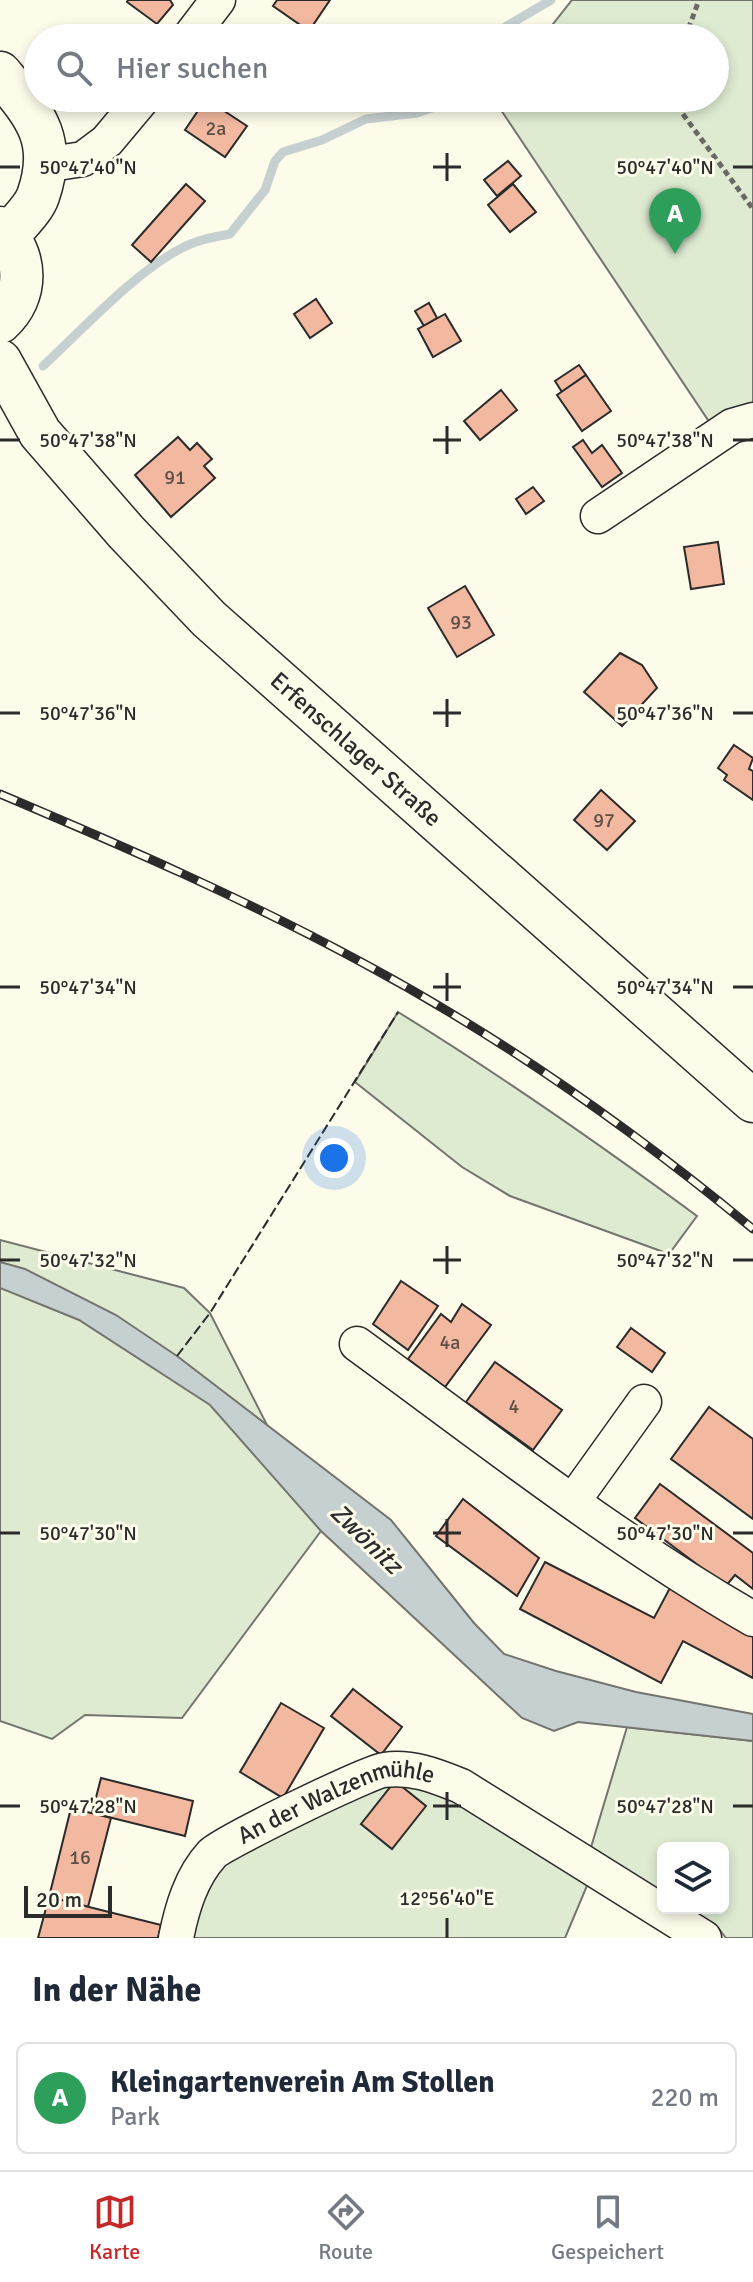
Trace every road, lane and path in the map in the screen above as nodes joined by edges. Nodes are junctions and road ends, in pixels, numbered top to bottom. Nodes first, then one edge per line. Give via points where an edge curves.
1 (218, 0) edge
2 (699, 0) edge
3 (200, 24) edge
4 (690, 24) edge
5 (0, 73) edge
6 (24, 103) edge
7 (29, 112) edge
8 (131, 112) edge
9 (681, 112) edge
10 (44, 165) junction
11 (753, 209) edge
12 (4, 232) edge
13 (0, 322) edge
14 (0, 361) edge
15 (753, 420) edge
16 (598, 516) dead end
17 (753, 1101) edge
18 (357, 1344) dead end
19 (644, 1402) dead end
20 (573, 1501) junction
21 (753, 1619) edge
22 (176, 1938) edge
23 (704, 1938) edge

1 - 3 street
2 - 4 path
5 - 6 main road
7 - 10 main road via 45,137
8 - 10 street via 83,159
9 - 11 path
10 - 12 main road via 38,198
12 - 13 main road via 16,249 22,282 14,305
14 - 17 main road, Erfenschlager Straße via 40,433 209,619
15 - 16 street via 732,426
18 - 20 street
19 - 20 street
20 - 21 street
22 - 23 street, An der Walzenmühle via 184,1900 213,1853 382,1770 421,1771 461,1786

